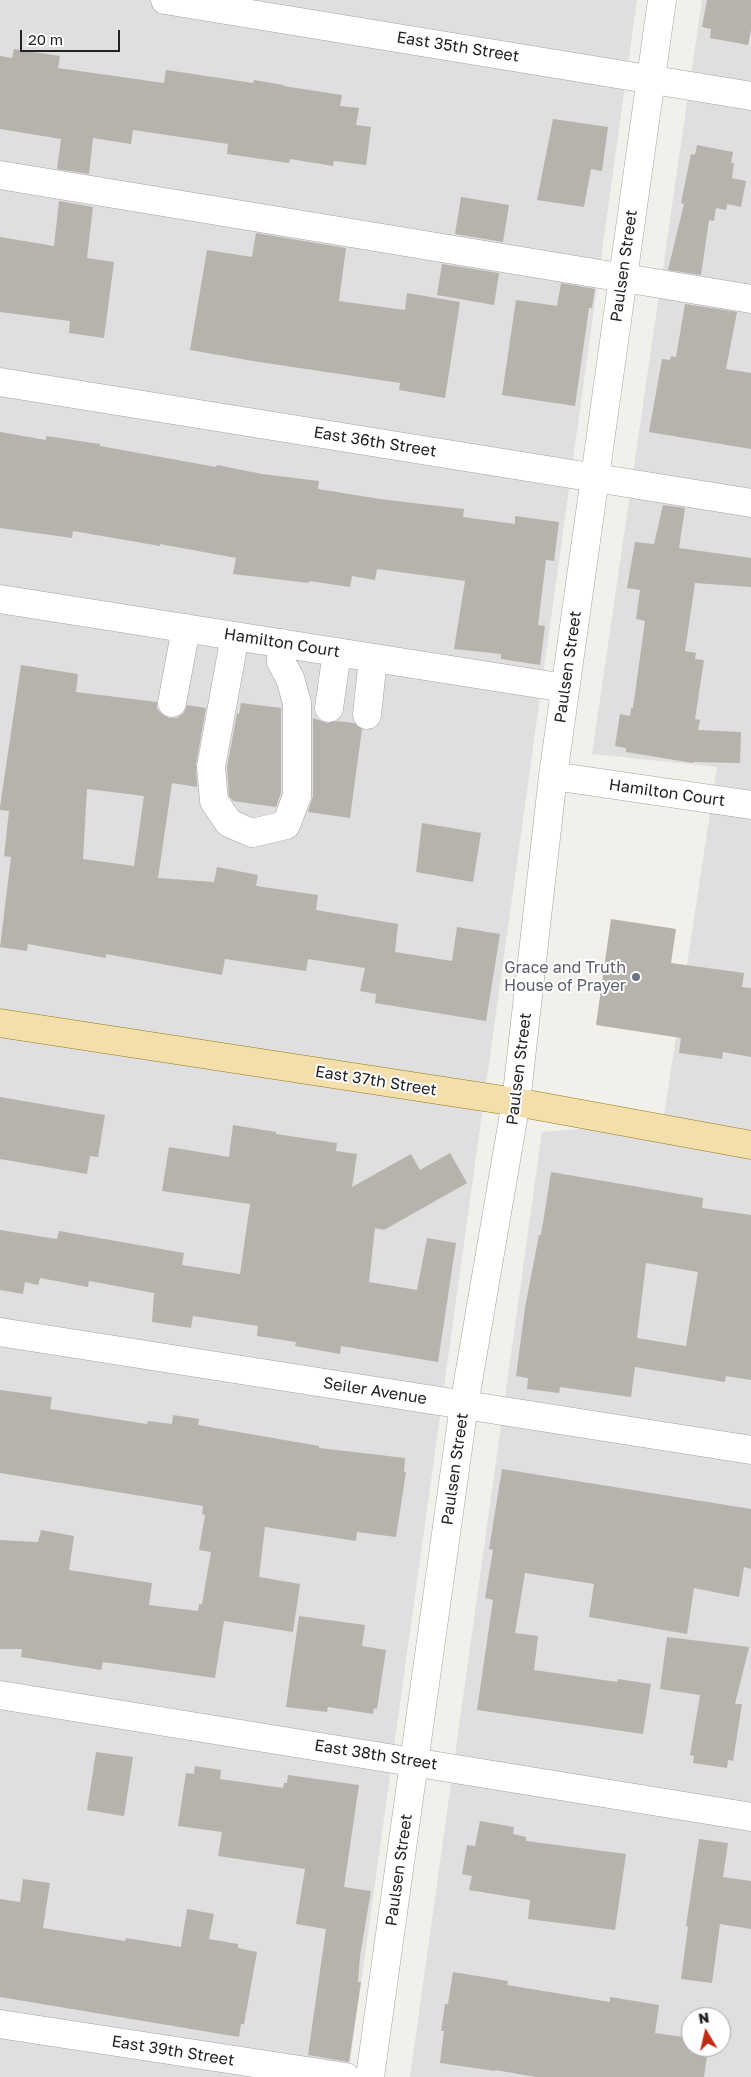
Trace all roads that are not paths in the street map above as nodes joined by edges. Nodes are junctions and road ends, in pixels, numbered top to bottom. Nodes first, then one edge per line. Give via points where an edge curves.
1 (165, 0) edge
2 (662, 0) edge
3 (651, 78) junction
4 (751, 96) edge
5 (0, 174) edge
6 (622, 279) junction
7 (751, 299) edge
8 (0, 382) edge
9 (594, 478) junction
10 (751, 503) edge
11 (0, 599) edge
12 (186, 628) junction
13 (236, 636) junction
14 (282, 644) junction
15 (337, 652) junction
16 (373, 658) junction
17 (565, 688) junction
18 (172, 702) dead end
19 (329, 708) dead end
20 (367, 715) dead end
21 (553, 776) junction
22 (751, 805) edge
23 (0, 1023) edge
24 (516, 1102) junction
25 (751, 1145) edge
26 (0, 1332) edge
27 (464, 1405) junction
28 (751, 1450) edge
29 (0, 1695) edge
30 (414, 1761) junction
31 (751, 1817) edge
32 (0, 2024) edge
33 (346, 2077) edge
34 (370, 2077) edge

1 - 3 street, East 35th Street
2 - 3 street, Paulsen Street
3 - 4 street, East 35th Street
3 - 6 street, Paulsen Street
5 - 6 street
6 - 7 street
6 - 9 street, Paulsen Street
8 - 9 street, East 36th Street
9 - 10 street, East 36th Street
9 - 17 street, Paulsen Street
11 - 12 street, Hamilton Court
12 - 13 street, Hamilton Court
12 - 18 street
13 - 14 street, Hamilton Court
13 - 14 street via 211,767 214,801 229,823 252,833 286,825 297,796 297,703 290,678 281,662
14 - 15 street, Hamilton Court
15 - 16 street, Hamilton Court
15 - 19 street
16 - 17 street, Hamilton Court
16 - 20 street
17 - 21 street, Paulsen Street
21 - 22 street, Hamilton Court
21 - 24 street, Paulsen Street
23 - 24 main road, East 37th Street
24 - 25 main road, East 37th Street
24 - 27 street, Paulsen Street
26 - 27 street, Seiler Avenue
27 - 28 street, Seiler Avenue
27 - 30 street, Paulsen Street
29 - 30 street, East 38th Street
30 - 31 street, East 38th Street
30 - 34 street, Paulsen Street
32 - 33 street, East 39th Street

